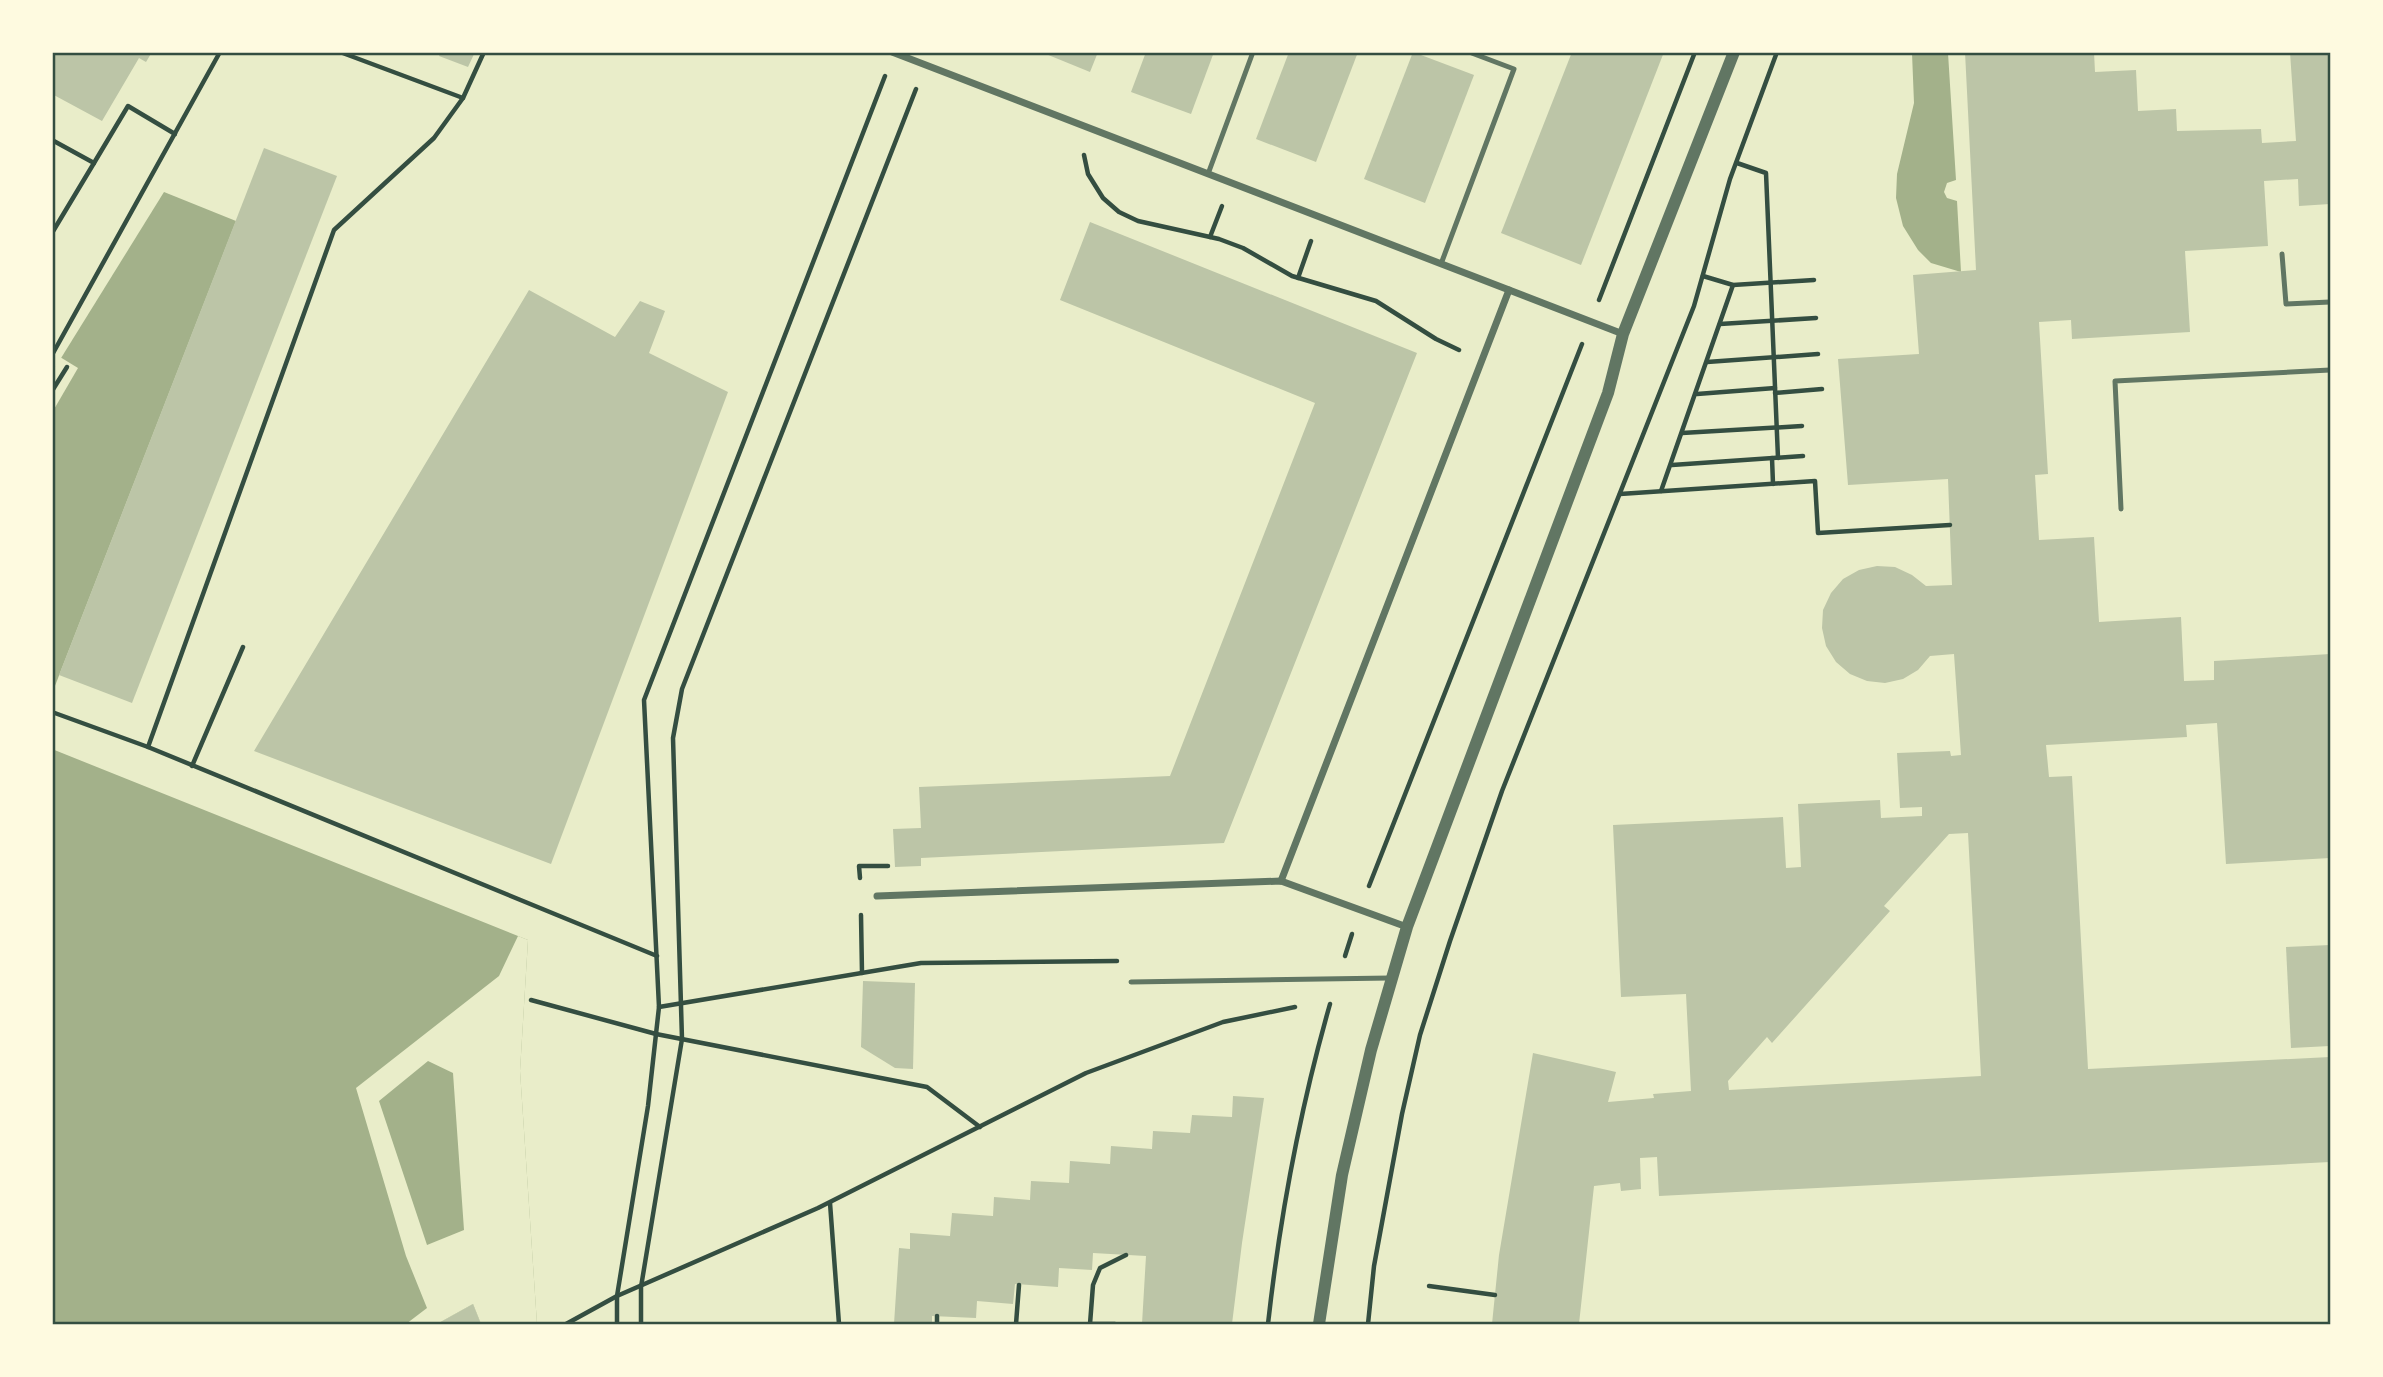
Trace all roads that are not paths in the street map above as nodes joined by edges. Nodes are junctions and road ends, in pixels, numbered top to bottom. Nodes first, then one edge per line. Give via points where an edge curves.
1 (1253, 52) edge
2 (1469, 52) edge
3 (1734, 52) edge
4 (893, 53) edge
5 (1208, 174) junction
6 (2282, 254) dead end
7 (1441, 264) junction
8 (1509, 290) junction
9 (2330, 302) edge
10 (1623, 334) junction
11 (2330, 370) edge
12 (2120, 509) dead end
13 (1281, 881) junction
14 (877, 896) dead end
15 (1407, 927) junction
16 (1392, 978) junction
17 (1130, 982) dead end
18 (1319, 1325) edge

1 - 5 lane
2 - 7 lane via 1514,69
3 - 10 street
4 - 5 street
5 - 7 street
6 - 9 lane via 2286,304
7 - 8 street
8 - 10 street
8 - 13 street
10 - 15 street via 1608,393
11 - 12 lane via 2115,381
13 - 14 street
13 - 15 street
15 - 16 street
16 - 17 lane
16 - 18 street via 1342,1175

